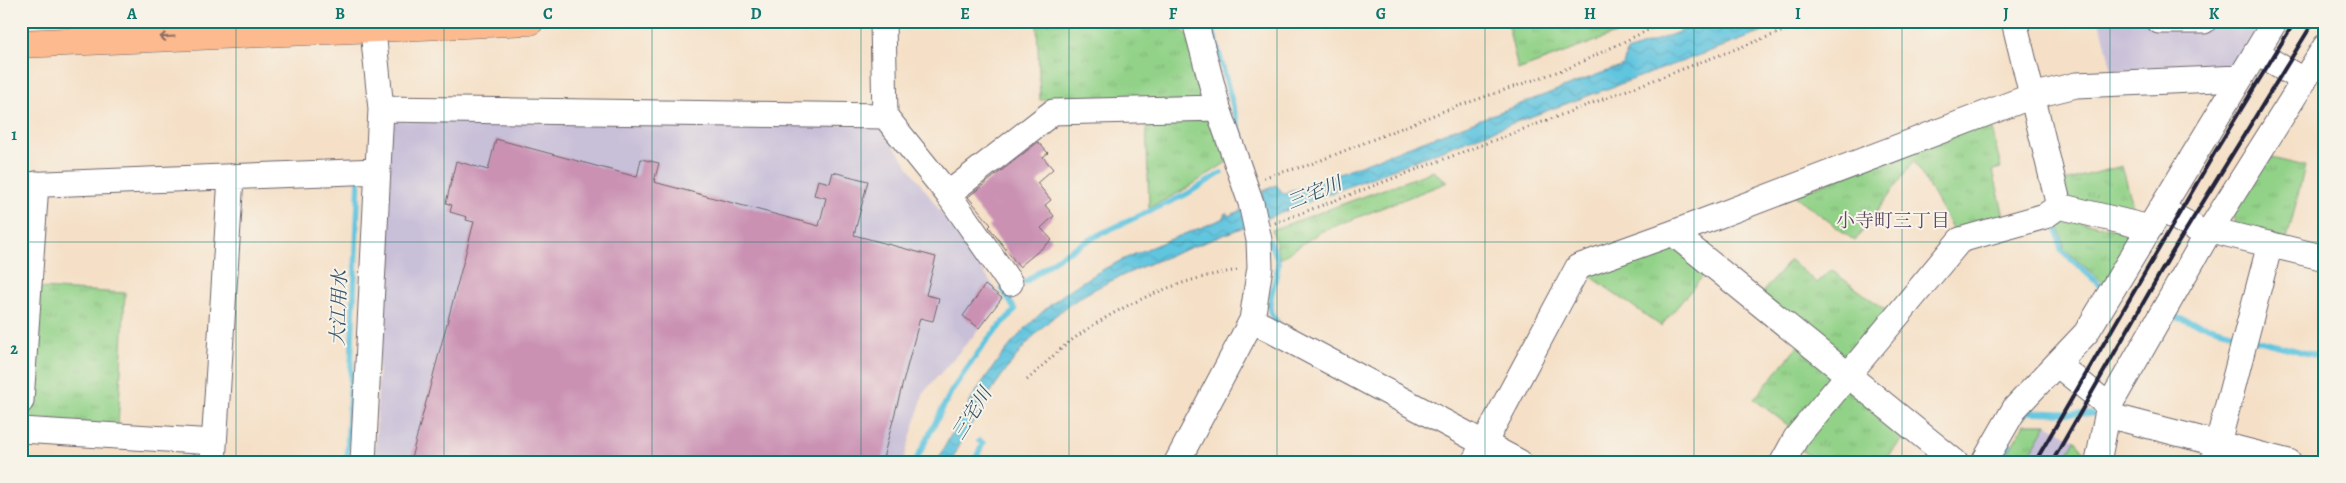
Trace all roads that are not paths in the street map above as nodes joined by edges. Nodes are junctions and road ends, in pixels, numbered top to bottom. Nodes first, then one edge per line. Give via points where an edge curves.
1 (530, 21) edge
2 (883, 21) edge
3 (1195, 21) edge
4 (2014, 21) edge
5 (2159, 21) edge
6 (2204, 21) edge
7 (2275, 21) edge
8 (372, 24) edge
9 (21, 44) edge
10 (2324, 49) edge
11 (2256, 52) junction
12 (2240, 78) junction
13 (2304, 81) junction
14 (2032, 96) junction
15 (381, 108) junction
16 (1218, 108) junction
17 (885, 116) junction
18 (366, 171) junction
19 (231, 177) junction
20 (28, 185) edge
21 (948, 194) junction
22 (2059, 206) junction
23 (2156, 219) junction
24 (2209, 232) junction
25 (1673, 234) junction
26 (2270, 244) junction
27 (2325, 258) edge
28 (1010, 284) dead end
29 (1252, 320) junction
30 (2057, 364) junction
31 (1848, 375) junction
32 (21, 401) edge
33 (2108, 410) junction
34 (21, 430) edge
35 (213, 452) edge
36 (1479, 452) edge
37 (2215, 453) edge
38 (363, 462) edge
39 (1177, 462) edge
40 (1519, 462) edge
41 (1784, 462) edge
42 (1955, 462) edge
43 (1984, 462) edge
44 (2098, 462) edge
45 (2289, 462) edge

1 - 8 main road
2 - 17 street
3 - 16 street
4 - 14 street
5 - 6 street
7 - 11 street
8 -> 9 main road
8 - 15 street
10 - 13 street
11 - 12 street
11 - 13 street
12 - 14 street via 2076,85
12 - 23 street
13 - 24 street
14 - 22 street
14 - 25 street
15 - 17 street
15 - 18 street
16 - 21 street via 1053,112
16 - 29 street via 1248,192 1257,229 1260,267
17 - 21 street
18 - 19 street
18 - 38 street
19 - 20 street
19 - 35 street
20 - 32 street
21 - 28 street
22 - 23 street
22 - 31 street via 2046,216 1960,240
23 - 24 street
23 - 30 street via 2086,333
24 - 26 street
24 - 33 street
25 - 31 street
25 - 36 street via 1578,267
26 - 27 street
26 - 37 street
29 - 36 street
29 - 39 street
30 - 33 street
30 - 43 street via 2015,408
31 - 41 street via 1796,438
31 - 42 street
33 - 37 street
33 - 44 street
34 - 35 street
36 - 40 street
37 - 45 street

